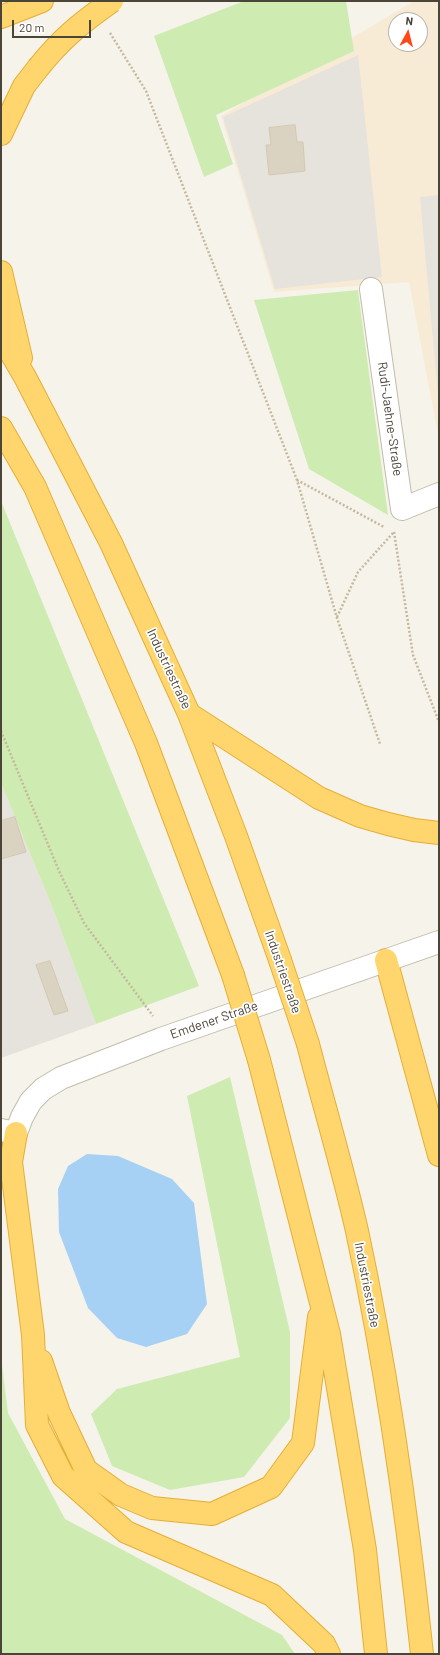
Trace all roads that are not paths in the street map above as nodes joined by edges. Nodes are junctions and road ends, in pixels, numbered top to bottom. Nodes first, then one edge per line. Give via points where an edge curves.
1 (42, 1) edge
2 (112, 1) edge
3 (1, 16) edge
4 (1, 134) edge
5 (1, 272) edge
6 (371, 289) dead end
7 (1, 336) edge
8 (25, 377) junction
9 (1, 428) edge
10 (8, 444) edge
11 (439, 494) edge
12 (189, 714) junction
13 (439, 833) edge
14 (439, 942) edge
15 (386, 960) junction
16 (8, 1132) edge
17 (439, 1155) edge
18 (320, 1300) junction
19 (32, 1336) junction
20 (329, 1654) edge
21 (376, 1654) edge
22 (422, 1654) edge

1 - 3 highway
2 - 4 highway, bridge via 57,44 24,86
5 - 8 highway
6 - 11 street, Rudi-Jaehne-Straße via 402,509
7 - 8 highway, Industriestraße
8 - 12 highway, Industriestraße via 111,542
9 - 10 highway
10 - 18 highway, bridge via 35,488 146,743 233,976 259,1060
12 - 13 highway via 319,798 360,816 414,830
12 - 22 highway, Industriestraße, bridge via 236,836 308,1044 357,1231 389,1404 409,1534
14 - 15 street, Emdener Straße
15 - 16 street, Emdener Straße via 161,1039 61,1078 43,1089 31,1101 22,1117
15 - 17 highway
16 - 19 highway
18 - 19 highway via 304,1443 271,1487 212,1514 152,1508 121,1495 86,1470 59,1412
18 - 21 highway via 329,1334 365,1550
19 - 20 highway via 37,1425 63,1476 126,1532 272,1595 324,1644

